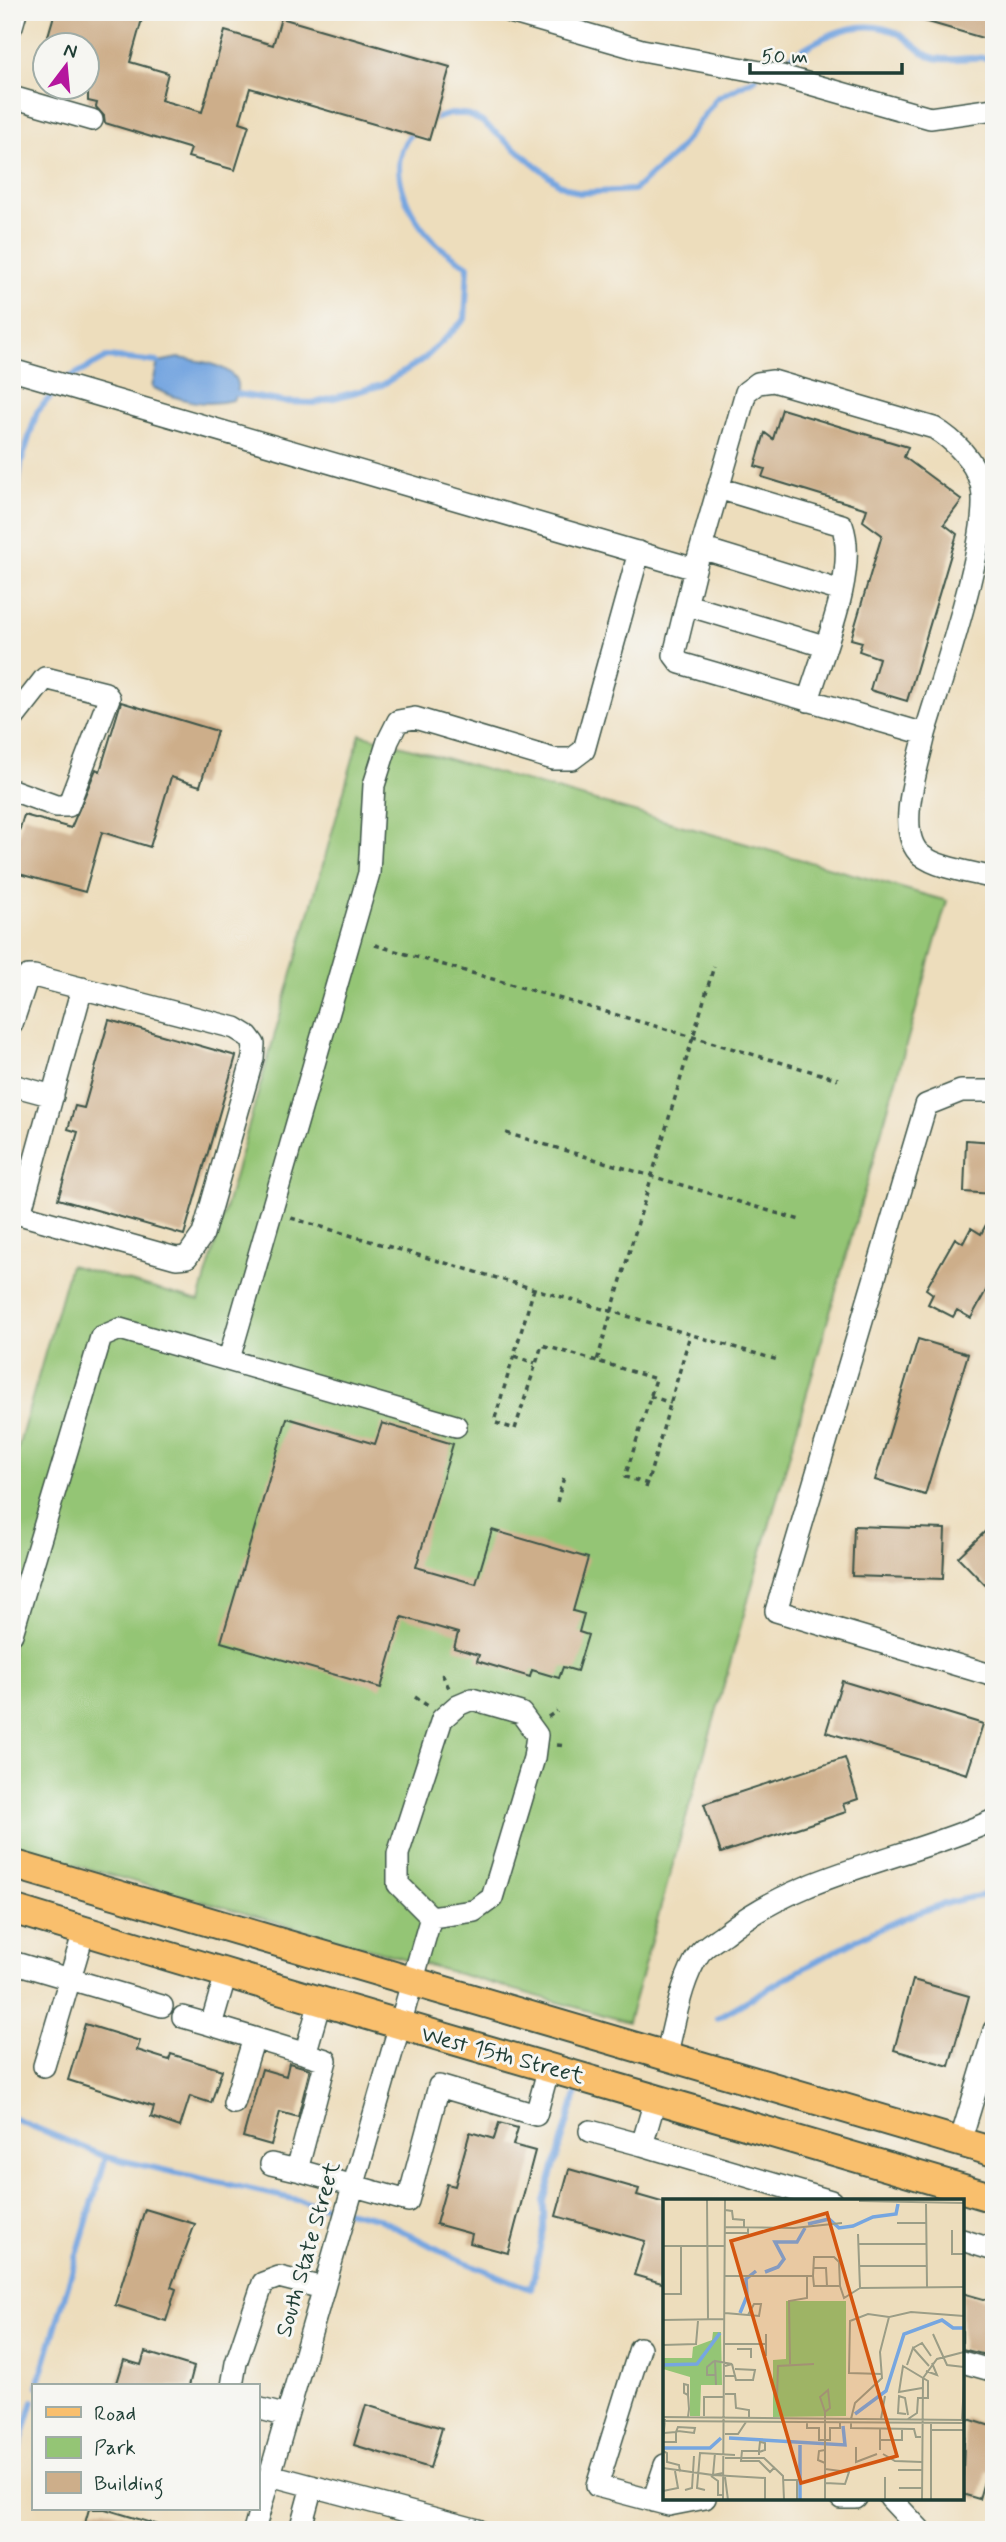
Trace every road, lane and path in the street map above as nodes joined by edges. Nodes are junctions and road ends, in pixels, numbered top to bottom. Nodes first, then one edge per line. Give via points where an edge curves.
1 (16, 12) edge
2 (510, 12) edge
3 (12, 26) edge
4 (12, 97) edge
5 (993, 108) edge
6 (92, 120) dead end
7 (12, 370) edge
8 (718, 488) junction
9 (701, 548) junction
10 (639, 552) junction
11 (695, 569) junction
12 (841, 591) junction
13 (687, 605) junction
14 (824, 646) junction
15 (808, 701) junction
16 (12, 720) edge
17 (925, 734) junction
18 (12, 790) edge
19 (994, 878) edge
20 (375, 945) dead end
21 (714, 966) dead end
22 (82, 988) junction
23 (12, 1024) edge
24 (692, 1036) junction
25 (838, 1079) dead end
26 (12, 1085) edge
27 (994, 1091) edge
28 (52, 1096) junction
29 (506, 1133) dead end
30 (652, 1177) junction
31 (16, 1213) edge
32 (272, 1213) junction
33 (800, 1220) dead end
34 (534, 1289) junction
35 (612, 1312) junction
36 (690, 1335) junction
37 (514, 1356) junction
38 (229, 1359) junction
39 (778, 1360) dead end
40 (597, 1361) junction
41 (536, 1363) junction
42 (650, 1396) junction
43 (671, 1403) junction
44 (456, 1426) dead end
45 (564, 1477) dead end
46 (557, 1502) dead end
47 (12, 1634) edge
48 (442, 1674) dead end
49 (994, 1676) edge
50 (451, 1692) dead end
51 (415, 1698) dead end
52 (430, 1708) dead end
53 (994, 1820) edge
54 (12, 1864) edge
55 (12, 1909) edge
56 (431, 1917) junction
57 (84, 1931) junction
58 (12, 1962) edge
59 (226, 1974) junction
60 (70, 1979) junction
61 (410, 1983) junction
62 (320, 2002) junction
63 (162, 2007) dead end
64 (183, 2017) dead end
65 (211, 2025) junction
66 (398, 2025) junction
67 (994, 2030) edge
68 (254, 2038) junction
69 (305, 2054) junction
70 (666, 2056) junction
71 (44, 2066) dead end
72 (549, 2067) junction
73 (656, 2097) junction
74 (234, 2103) dead end
75 (590, 2131) dead end
76 (960, 2143) junction
77 (642, 2145) junction
78 (994, 2152) edge
79 (271, 2164) dead end
80 (297, 2170) junction
81 (352, 2187) junction
82 (932, 2190) edge
83 (994, 2197) edge
84 (822, 2199) edge
85 (964, 2241) edge
86 (994, 2250) edge
87 (323, 2288) junction
88 (640, 2348) dead end
89 (964, 2363) edge
90 (994, 2371) edge
91 (232, 2384) edge
92 (259, 2408) edge
93 (287, 2416) junction
94 (663, 2471) edge
95 (270, 2475) junction
96 (312, 2486) junction
97 (695, 2500) edge
98 (892, 2500) edge
99 (653, 2501) junction
100 (254, 2530) edge
101 (300, 2530) edge
102 (478, 2530) edge
103 (920, 2530) edge

1 - 3 street
2 - 5 street via 642,50 782,76 930,118
4 - 6 street
7 - 10 street
8 - 9 street
8 - 12 street via 842,525 849,556
8 - 17 street via 746,392 758,383 773,381 933,428 951,438 968,458 981,482 985,507
9 - 11 street
9 - 12 street
10 - 11 street
10 - 32 street via 584,750 572,759 553,758 415,718 398,722 374,785 369,873
11 - 13 street
12 - 14 street
13 - 14 street
13 - 15 street via 674,655 680,663
14 - 15 street
15 - 17 street
16 - 18 street via 45,678 105,693 109,698 68,806 56,807
17 - 19 street via 907,817 911,838 920,854 939,864
20 - 24 path
21 - 24 path
22 - 23 street via 28,976
22 - 28 street
22 - 31 street via 235,1028 254,1044 203,1234 187,1257 176,1258
24 - 25 path
24 - 30 path
26 - 28 street
27 - 49 street via 961,1091 926,1104 776,1611
28 - 31 street
29 - 30 path
30 - 33 path
30 - 35 path
32 - 34 path
32 - 38 street
34 - 35 path
34 - 37 path
35 - 36 path
35 - 40 path
36 - 39 path
36 - 43 path
37 - 41 path
37 - 41 path via 496,1421 515,1429
38 - 44 street
38 - 47 street via 120,1329 102,1337
40 - 41 path via 542,1345
40 - 42 path via 656,1379
42 - 43 path
42 - 43 path via 625,1477 647,1486
45 - 46 path
48 - 50 path
51 - 52 path
53 - 70 street via 951,1839 827,1877 747,1916 699,1953
54 - 61 main road, West 15th Street
55 - 57 main road, West 15th Street
56 - 56 street via 398,1884 398,1854 442,1719 472,1699 521,1713 537,1735 534,1758 492,1898 474,1911
56 - 61 street, South State Street
57 - 59 main road, West 15th Street
57 - 60 street
58 - 60 street
59 - 62 main road, West 15th Street
59 - 65 street
60 - 63 street
60 - 71 street
61 - 66 street, South State Street
61 - 70 main road, West 15th Street
62 - 66 main road, West 15th Street
62 - 69 street
64 - 65 street
65 - 68 street
66 - 72 main road, West 15th Street
66 - 81 street, South State Street
67 - 76 street
68 - 69 street
68 - 74 street
69 - 80 street via 326,2060
70 - 76 main road, West 15th Street
72 - 73 main road, West 15th Street
72 - 81 street via 536,2115 439,2086 408,2201
73 - 77 street
73 - 82 main road, West 15th Street
75 - 77 street
76 - 78 main road, West 15th Street
77 - 84 street
79 - 80 street
80 - 81 street
81 - 87 street, South State Street
82 - 83 main road, West 15th Street
85 - 86 street
87 - 91 street via 279,2277 263,2283
87 - 93 street, South State Street
88 - 99 street via 597,2486
89 - 90 street
92 - 93 street
93 - 95 street, South State Street
94 - 99 street
95 - 96 street
95 - 100 street, South State Street
96 - 101 street
96 - 102 street
97 - 99 street via 669,2505
98 - 103 street

